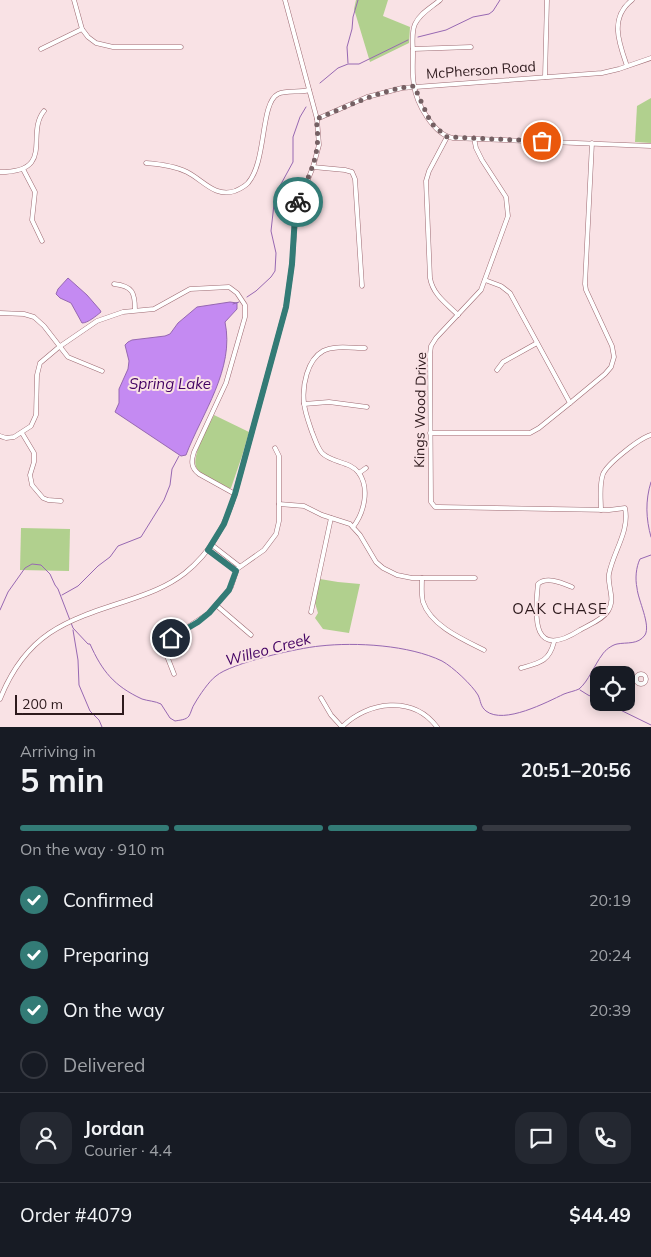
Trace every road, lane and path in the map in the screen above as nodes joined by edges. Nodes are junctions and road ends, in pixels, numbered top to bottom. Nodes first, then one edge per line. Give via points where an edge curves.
1 (74, 0) edge
2 (285, 0) edge
3 (440, 0) edge
4 (547, 0) edge
5 (632, 0) edge
6 (82, 29) junction
7 (181, 47) dead end
8 (471, 47) dead end
9 (41, 49) dead end
10 (413, 49) junction
11 (651, 58) edge
12 (627, 66) junction
13 (545, 77) junction
14 (414, 86) junction
15 (309, 90) junction
16 (44, 111) dead end
17 (316, 119) junction
18 (447, 137) junction
19 (474, 138) junction
20 (592, 143) junction
21 (651, 146) edge
22 (146, 163) dead end
23 (313, 167) junction
24 (23, 169) junction
25 (0, 172) edge
26 (42, 241) dead end
27 (485, 280) junction
28 (114, 284) dead end
29 (362, 286) dead end
30 (135, 310) junction
31 (0, 313) edge
32 (458, 315) junction
33 (538, 343) junction
34 (59, 347) junction
35 (365, 348) dead end
36 (497, 370) dead end
37 (102, 371) dead end
38 (570, 403) junction
39 (304, 404) junction
40 (366, 407) dead end
41 (22, 433) junction
42 (430, 433) junction
43 (0, 436) edge
44 (651, 436) edge
45 (275, 448) dead end
46 (366, 468) dead end
47 (359, 473) junction
48 (235, 494) junction
49 (61, 501) dead end
50 (279, 504) junction
51 (432, 505) junction
52 (428, 508) dead end
53 (600, 510) junction
54 (332, 518) junction
55 (353, 527) junction
56 (212, 545) junction
57 (208, 550) junction
58 (239, 566) junction
59 (236, 571) junction
60 (422, 578) junction
61 (475, 578) dead end
62 (572, 588) dead end
63 (216, 605) junction
64 (311, 612) dead end
65 (251, 635) dead end
66 (554, 642) junction
67 (484, 650) dead end
68 (521, 668) dead end
69 (174, 674) dead end
70 (646, 679) dead end
71 (651, 679) edge
72 (0, 685) edge
73 (5, 687) junction
74 (320, 698) dead end
75 (0, 699) edge
76 (342, 727) edge
77 (437, 727) edge

1 - 6 street
2 - 15 street
3 - 10 street via 417,20 413,30
4 - 13 street
5 - 12 street via 617,22
6 - 7 street via 92,40 107,46
6 - 9 street
8 - 10 street
10 - 14 street
11 - 12 street, McPherson Road
12 - 13 street, McPherson Road via 602,73
13 - 14 street, McPherson Road
14 - 17 street, McPherson Road via 378,94
14 - 18 street via 431,123
15 - 17 street
15 - 22 street via 283,92 274,97 266,114 257,166 243,188 220,192 185,171
16 - 24 street via 39,120 35,155
17 - 23 street via 318,145
18 - 19 street
18 - 32 street via 426,181 430,278 436,294
19 - 20 street
19 - 27 street, Kings Wood Drive via 482,160 506,197 508,209
20 - 21 street
20 - 38 street via 585,284 614,357 608,370
23 - 29 street via 354,171
23 - 48 street via 296,209 286,307
24 - 25 street
24 - 26 street via 35,192 32,220
27 - 32 street, Kings Wood Drive via 477,295
27 - 33 street via 501,286 510,294
28 - 30 street via 131,290
30 - 34 street via 101,319
30 - 48 street via 154,309 190,289 220,286 235,290 245,305 245,317 226,383 192,458 195,470
31 - 34 street via 34,317
32 - 42 street, Kings Wood Drive via 431,346
33 - 36 street via 503,362
33 - 38 street
34 - 37 street via 71,360
34 - 41 street via 39,365 36,418
35 - 39 street via 332,349 318,355 308,372
38 - 42 street via 530,433
39 - 40 street via 329,402
39 - 47 street via 322,452
41 - 43 street via 11,438
41 - 49 street via 34,453 30,476 32,485 42,498
42 - 51 street, Kings Wood Drive
44 - 53 street via 640,440 605,471 601,479
45 - 50 street via 279,456
46 - 47 street
47 - 55 street via 364,506
48 - 56 street
50 - 54 street via 300,505
50 - 58 street via 278,528 272,542
51 - 52 street
51 - 53 street
53 - 66 street via 625,508 626,522 609,573 612,601 609,610 568,638
54 - 55 street
54 - 64 street
55 - 60 street via 383,568 404,577
56 - 57 street
56 - 58 street
57 - 59 street
57 - 73 street via 166,586 53,630 23,658
58 - 59 street
59 - 63 street via 231,587
60 - 61 street
60 - 67 street via 424,602 435,618 454,635
62 - 66 street via 553,581 538,581 538,627 544,637
63 - 65 street
63 - 69 street via 204,618 168,640 165,650
66 - 68 street via 547,658
70 - 71 street
72 - 73 street
73 - 75 street
74 - 76 street
76 - 77 street via 368,709 394,705 416,710

